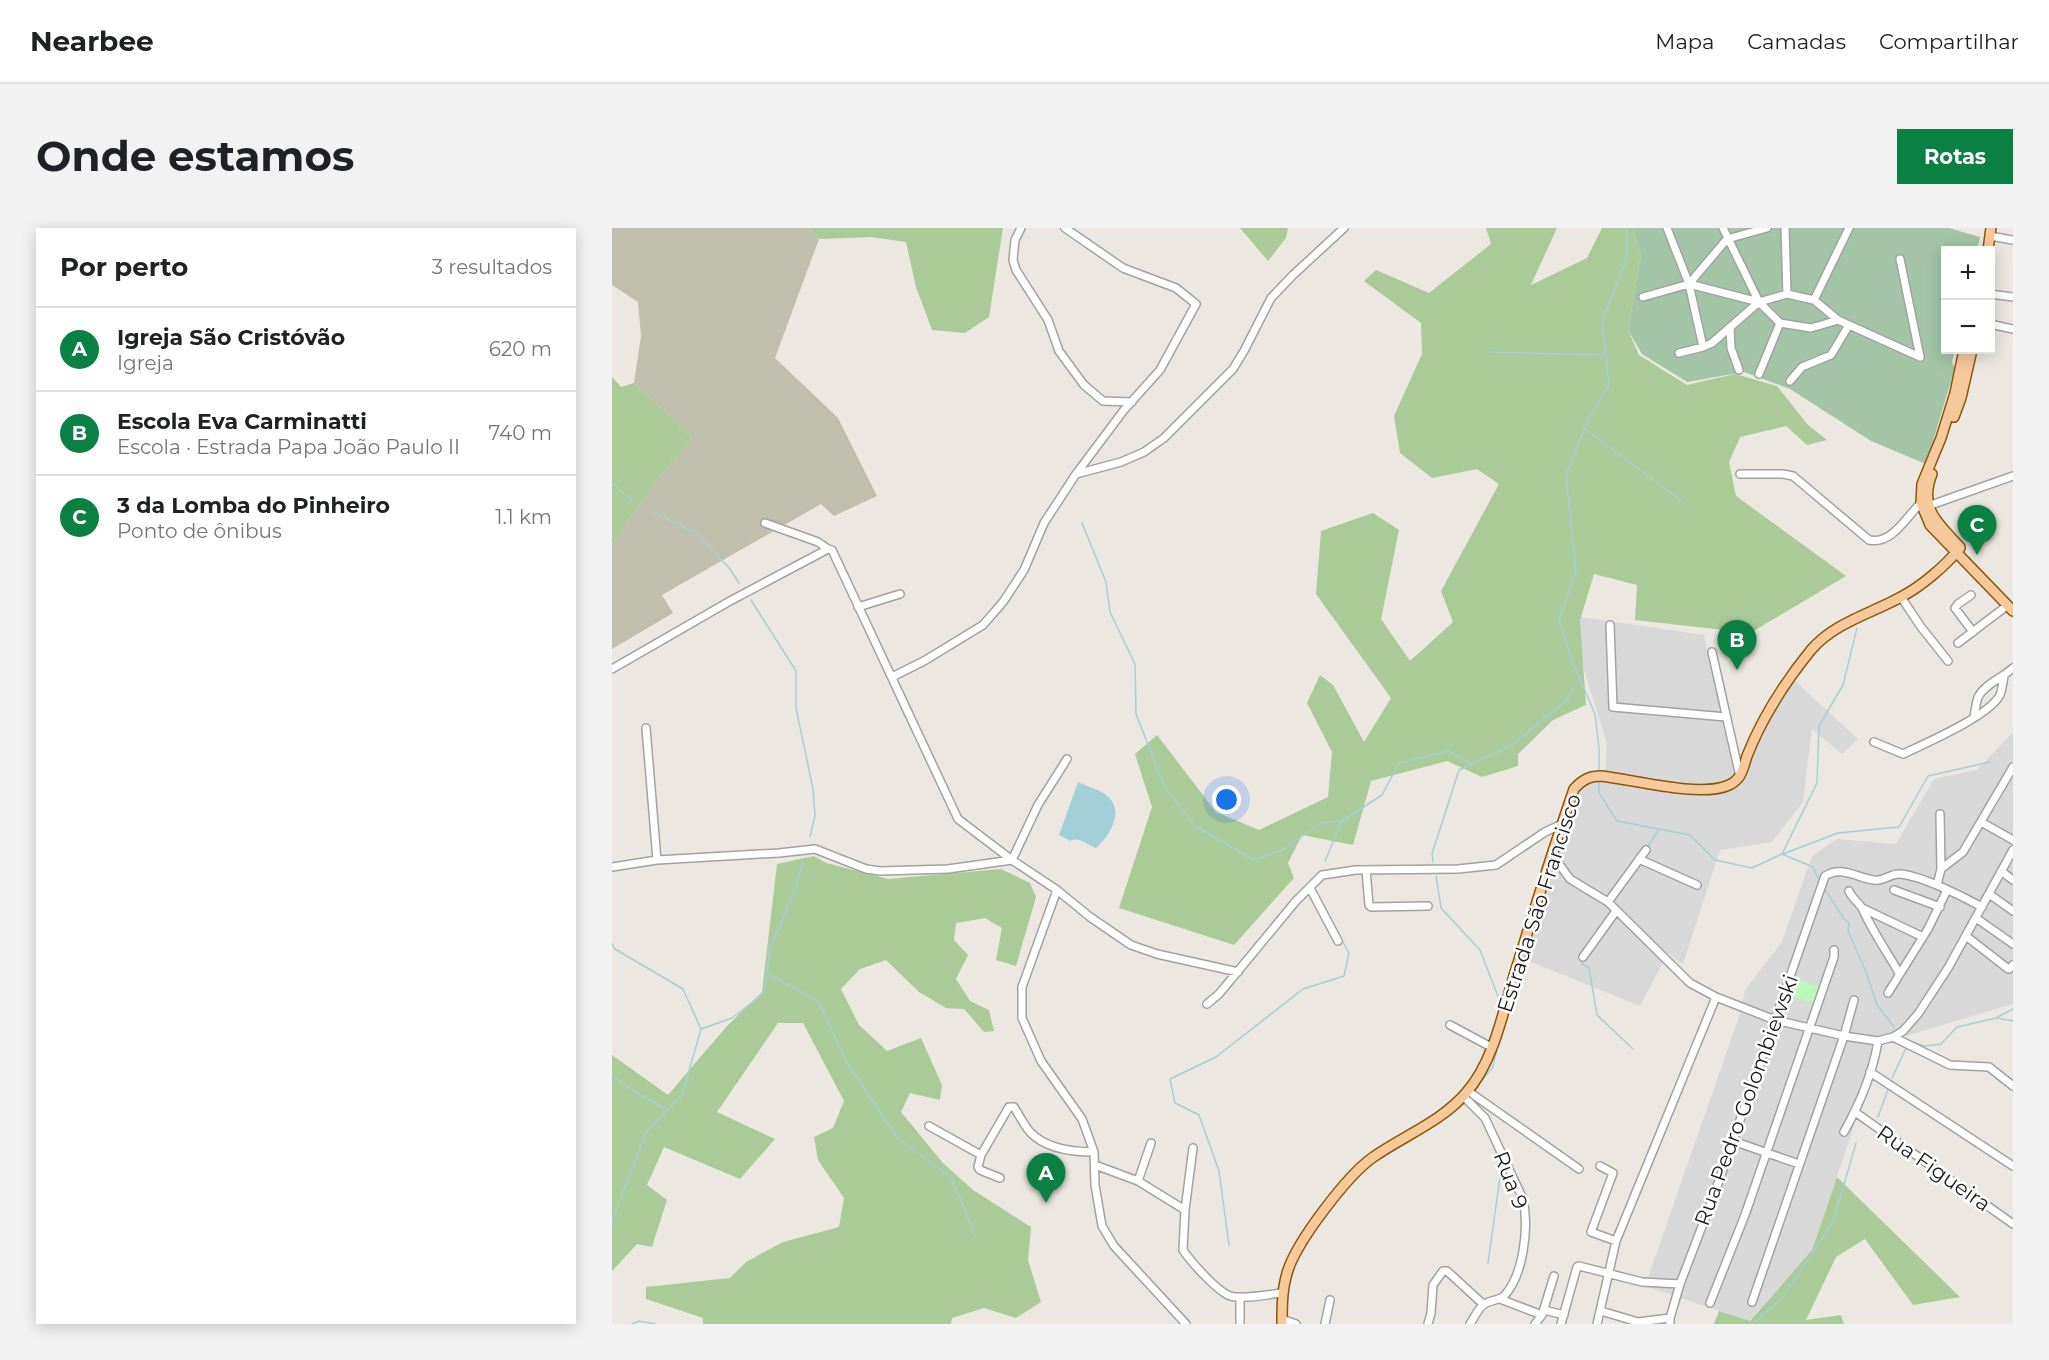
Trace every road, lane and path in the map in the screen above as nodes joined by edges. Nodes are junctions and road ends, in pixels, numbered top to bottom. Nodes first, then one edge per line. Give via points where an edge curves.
1 (1021, 228) edge
2 (1065, 228) edge
3 (1344, 228) edge
4 (1667, 228) edge
5 (1723, 228) edge
6 (1767, 228) edge
7 (1785, 228) edge
8 (1849, 228) edge
9 (1989, 231) edge
10 (1727, 239) junction
11 (2013, 240) edge
12 (1984, 246) edge
13 (1988, 246) edge
14 (1900, 259) dead end
15 (1689, 284) junction
16 (1787, 294) junction
17 (1995, 295) edge
18 (1643, 297) dead end
19 (2013, 297) edge
20 (1814, 300) junction
21 (1759, 302) junction
22 (1838, 320) junction
23 (1780, 323) junction
24 (1849, 325) junction
25 (1995, 325) edge
26 (1730, 327) junction
27 (2013, 329) edge
28 (1702, 347) junction
29 (1679, 353) dead end
30 (1967, 354) edge
31 (1739, 370) dead end
32 (1759, 374) dead end
33 (1790, 381) dead end
34 (1132, 402) junction
35 (1076, 474) junction
36 (1740, 474) dead end
37 (2013, 476) edge
38 (1924, 507) junction
39 (765, 523) dead end
40 (828, 549) junction
41 (1958, 550) junction
42 (900, 594) dead end
43 (1971, 596) dead end
44 (1901, 597) junction
45 (2011, 606) edge
46 (858, 608) junction
47 (1610, 625) dead end
48 (1973, 632) junction
49 (1958, 643) dead end
50 (1712, 652) dead end
51 (1948, 661) dead end
52 (2013, 668) edge
53 (612, 669) edge
54 (2004, 676) junction
55 (892, 677) junction
56 (1726, 717) junction
57 (1974, 717) junction
58 (646, 728) dead end
59 (1874, 742) dead end
60 (1067, 759) dead end
61 (2013, 767) edge
62 (1740, 777) junction
63 (1940, 814) dead end
64 (1981, 822) junction
65 (1562, 824) junction
66 (2013, 840) edge
67 (1553, 849) junction
68 (1646, 850) dead end
69 (2013, 850) edge
70 (1640, 859) junction
71 (657, 860) junction
72 (1012, 860) junction
73 (612, 867) edge
74 (1941, 869) junction
75 (1366, 870) junction
76 (2001, 871) junction
77 (2013, 880) edge
78 (1697, 885) dead end
79 (1937, 885) junction
80 (1310, 888) junction
81 (1057, 890) junction
82 (1894, 890) dead end
83 (1947, 890) junction
84 (1850, 891) dead end
85 (1989, 894) junction
86 (1608, 902) junction
87 (1428, 906) dead end
88 (1940, 907) junction
89 (1982, 907) junction
90 (1862, 908) junction
91 (1616, 911) junction
92 (2013, 911) edge
93 (1976, 918) junction
94 (1966, 936) junction
95 (1923, 937) junction
96 (1338, 941) dead end
97 (2013, 944) edge
98 (1834, 950) dead end
99 (1583, 957) dead end
100 (2011, 967) edge
101 (1238, 972) junction
102 (1899, 973) junction
103 (1888, 993) dead end
104 (1716, 997) junction
105 (1854, 1000) dead end
106 (1207, 1004) dead end
107 (1775, 1020) junction
108 (1450, 1025) dead end
109 (1809, 1029) junction
110 (1844, 1036) junction
111 (1893, 1037) junction
112 (1878, 1041) junction
113 (1491, 1047) junction
114 (1870, 1072) junction
115 (2013, 1086) edge
116 (1468, 1094) junction
117 (1855, 1112) junction
118 (929, 1126) dead end
119 (1844, 1132) dead end
120 (1733, 1141) junction
121 (1151, 1143) dead end
122 (1193, 1148) dead end
123 (1094, 1152) junction
124 (1767, 1154) junction
125 (981, 1155) junction
126 (1799, 1164) junction
127 (1095, 1165) junction
128 (1600, 1166) dead end
129 (2013, 1166) edge
130 (1579, 1169) dead end
131 (1000, 1178) dead end
132 (1138, 1181) junction
133 (1185, 1209) junction
134 (2013, 1224) edge
135 (1616, 1241) junction
136 (1609, 1274) junction
137 (1554, 1276) dead end
138 (1680, 1284) junction
139 (1282, 1293) junction
140 (1240, 1297) junction
141 (1500, 1299) junction
142 (1330, 1300) dead end
143 (1752, 1302) dead end
144 (1710, 1303) dead end
145 (1483, 1304) junction
146 (1601, 1311) junction
147 (1543, 1312) junction
148 (1564, 1315) junction
149 (1670, 1321) edge
150 (1282, 1322) edge
151 (1637, 1323) edge
152 (1186, 1324) edge
153 (1240, 1324) edge
154 (1296, 1324) edge
155 (1325, 1324) edge
156 (1428, 1324) edge
157 (1470, 1324) edge
158 (1535, 1324) edge
159 (1561, 1324) edge
160 (1597, 1324) edge

1 - 34 street via 1015,240 1016,270 1048,320 1059,351 1084,385 1103,401
2 - 34 street via 1123,268 1176,288 1196,304 1160,370
3 - 35 street via 1271,298 1233,369 1164,438 1121,462
4 - 15 street
5 - 10 street
6 - 10 street
7 - 16 street
8 - 20 street
9 - 11 street
9 - 12 main road
9 - 13 main road
10 - 15 street
10 - 21 street
14 - 24 street via 1920,357
15 - 18 street
15 - 21 street
15 - 28 street
16 - 20 street
16 - 21 street
17 - 19 street
20 - 22 street
21 - 23 street
21 - 26 street
22 - 23 street via 1811,328
22 - 24 street
23 - 32 street
24 - 33 street via 1831,356 1802,367
25 - 27 street
26 - 28 street
26 - 31 street via 1731,348
28 - 29 street
30 - 38 main road via 1957,408 1930,479
34 - 35 street
35 - 55 street via 1044,523 1024,570 983,625
36 - 38 street via 1793,476 1869,540 1884,539 1912,511
37 - 38 street
38 - 41 main road via 1930,525
39 - 40 street
40 - 46 street via 834,552
40 - 53 street
41 - 44 main road
41 - 45 main road
42 - 46 street
43 - 48 street via 1955,608
44 - 51 street
44 - 62 main road via 1834,629 1812,649 1765,716
45 - 48 street
46 - 55 street
47 - 56 street via 1612,707
48 - 49 street
50 - 56 street
52 - 54 street
54 - 57 street via 2000,694 1992,705
54 - 57 street via 1979,696
55 - 72 street via 958,819
56 - 62 street
57 - 59 street via 1904,754
58 - 71 street
60 - 72 street via 1038,805
61 - 64 street
62 - 65 main road, Estrada São Francisco via 1721,788 1694,791 1610,777 1588,778 1574,789
63 - 74 street
64 - 66 street
64 - 74 street via 1963,852
65 - 67 main road, Estrada São Francisco
65 - 75 street via 1496,865
67 - 86 street via 1570,879
67 - 113 main road, Estrada São Francisco
68 - 70 street
69 - 76 street
70 - 78 street
70 - 86 street
71 - 72 street via 815,849 866,869 894,872
71 - 73 street
72 - 81 street
74 - 79 street
75 - 80 street via 1323,875
75 - 87 street via 1371,907
76 - 77 street
76 - 85 street
79 - 83 street
79 - 107 street, Rua Pedro Golombiewski via 1896,873 1875,881 1839,871 1825,876
80 - 96 street
80 - 101 street
81 - 101 street via 1131,945
81 - 123 street via 1022,987 1022,1018 1041,1061 1082,1119
82 - 88 street
83 - 88 street
83 - 89 street
84 - 90 street
85 - 89 street
85 - 92 street
86 - 91 street
88 - 95 street
89 - 93 street
90 - 95 street
90 - 102 street
91 - 99 street
91 - 104 street via 1690,983
93 - 94 street
93 - 97 street
94 - 100 street
94 - 111 street via 1918,1014
95 - 102 street
98 - 109 street
101 - 106 street
102 - 103 street
104 - 107 street
104 - 135 street
105 - 110 street
107 - 109 street
107 - 120 street, Rua Pedro Golombiewski
108 - 113 street
109 - 110 street
109 - 124 street
110 - 112 street
110 - 126 street
111 - 112 street
111 - 115 street via 1950,1065 1989,1067
112 - 114 street
113 - 116 main road, Estrada São Francisco
114 - 117 street
114 - 129 street
116 - 130 street
116 - 139 main road, Estrada São Francisco via 1435,1120 1370,1160 1345,1183 1298,1249
116 - 141 street, Rua 9 via 1485,1118 1526,1211 1519,1270
117 - 119 street
117 - 134 street, Rua Figueira
118 - 125 street
120 - 124 street
120 - 138 street, Rua Pedro Golombiewski
121 - 132 street
122 - 133 street
123 - 125 street via 1062,1149 1043,1141 1030,1132 1012,1106
123 - 127 street
124 - 126 street
124 - 144 street
125 - 131 street via 978,1169
126 - 143 street
127 - 132 street
127 - 152 street via 1102,1226 1111,1243
128 - 135 street via 1613,1173 1591,1232
132 - 133 street
133 - 140 street via 1183,1250 1202,1273 1229,1295
135 - 136 street
136 - 138 street via 1642,1282
136 - 146 street
136 - 148 street via 1577,1267
137 - 147 street
138 - 149 street, Rua Pedro Golombiewski
139 - 140 street
139 - 150 main road, Estrada São Francisco
140 - 153 street
141 - 145 street
141 - 147 street
142 - 155 street
145 - 156 street via 1443,1271 1432,1285
145 - 157 street
146 - 151 street
146 - 160 street
147 - 148 street
147 - 158 street
148 - 159 street
149 - 151 street
150 - 154 street

